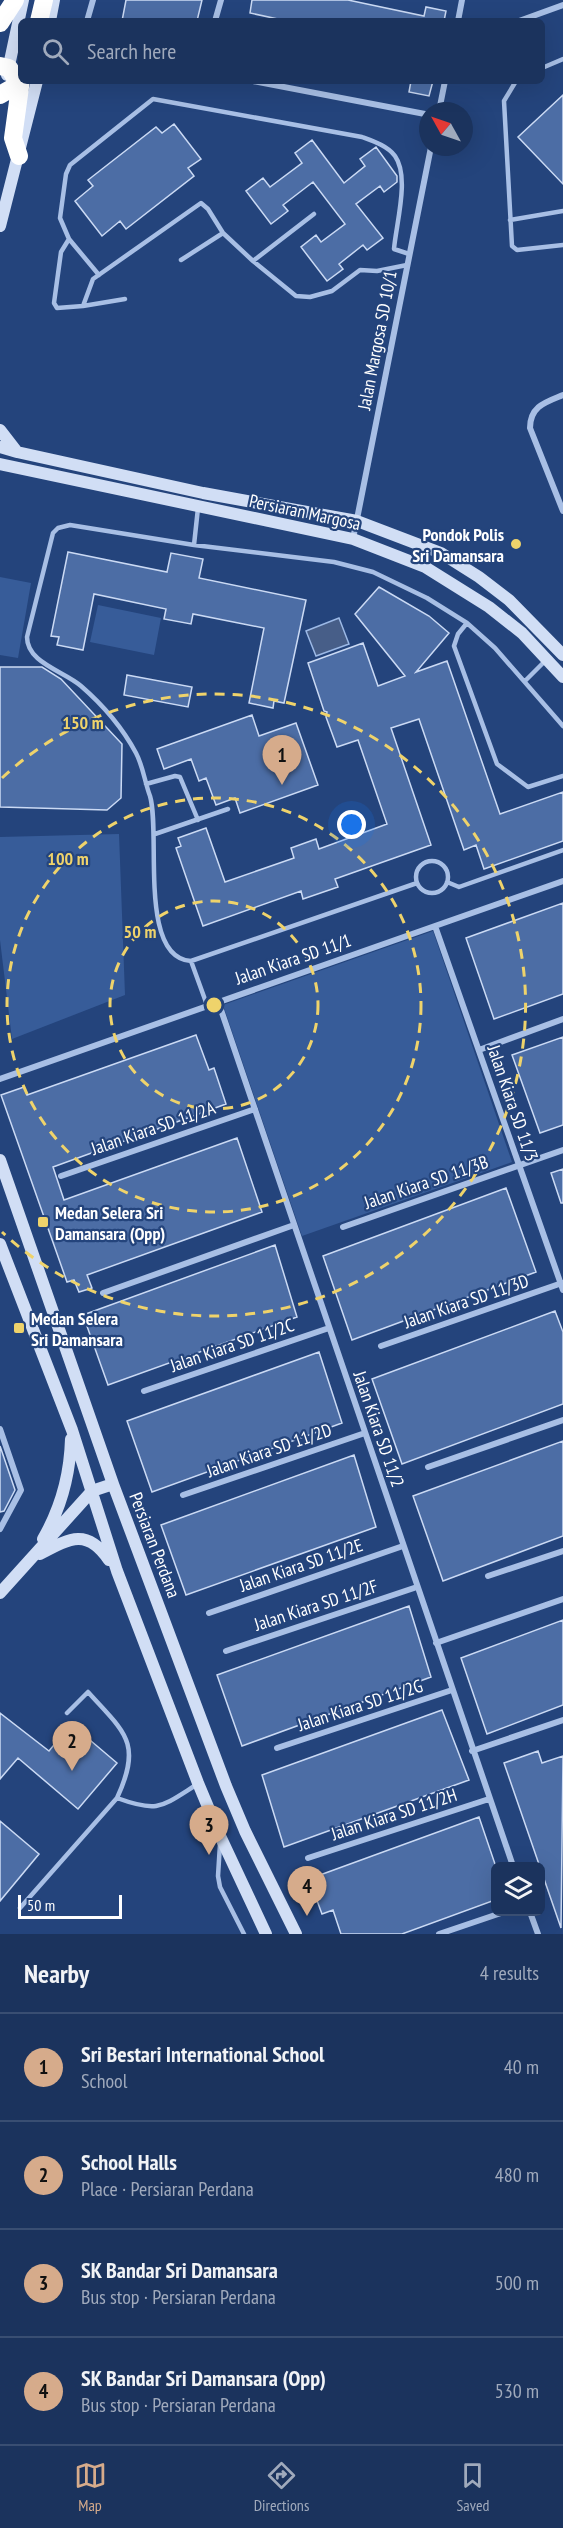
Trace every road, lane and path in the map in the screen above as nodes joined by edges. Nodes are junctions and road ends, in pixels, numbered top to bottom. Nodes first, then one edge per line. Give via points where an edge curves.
1 (15, 0) edge
2 (23, 0) edge
3 (44, 0) edge
4 (54, 0) edge
5 (93, 0) edge
6 (221, 0) edge
7 (462, 0) edge
8 (563, 5) edge
9 (22, 18) edge
10 (40, 18) edge
11 (51, 18) edge
12 (88, 18) edge
13 (217, 18) edge
14 (459, 18) edge
15 (527, 18) edge
16 (0, 23) edge
17 (563, 59) edge
18 (545, 67) edge
19 (17, 76) edge
20 (269, 84) edge
21 (444, 84) edge
22 (514, 84) edge
23 (0, 98) edge
24 (441, 102) edge
25 (419, 113) edge
26 (19, 156) joint
27 (429, 156) edge
28 (563, 211) edge
29 (314, 214) dead end
30 (510, 220) junction
31 (0, 226) edge
32 (223, 233) junction
33 (69, 239) junction
34 (563, 244) edge
35 (409, 254) junction
36 (181, 260) dead end
37 (253, 261) junction
38 (407, 265) junction
39 (99, 275) junction
40 (125, 299) dead end
41 (83, 306) junction
42 (563, 396) edge
43 (0, 430) edge
44 (0, 447) edge
45 (17, 452) junction
46 (0, 464) edge
47 (17, 467) junction
48 (0, 473) edge
49 (198, 508) junction
50 (563, 511) edge
51 (357, 521) junction
52 (353, 539) junction
53 (194, 545) junction
54 (467, 623) junction
55 (563, 656) edge
56 (546, 659) junction
57 (563, 677) edge
58 (525, 681) junction
59 (563, 726) edge
60 (563, 776) edge
61 (146, 784) junction
62 (228, 809) dead end
63 (198, 820) junction
64 (155, 834) junction
65 (563, 850) edge
66 (563, 881) edge
67 (447, 882) junction
68 (417, 883) junction
69 (435, 926) junction
70 (191, 961) junction
71 (218, 1001) junction
72 (207, 1005) junction
73 (563, 1019) edge
74 (479, 1050) junction
75 (0, 1079) edge
76 (255, 1109) junction
77 (563, 1150) edge
78 (0, 1160) edge
79 (519, 1165) junction
80 (61, 1176) dead end
81 (294, 1225) junction
82 (343, 1227) dead end
83 (0, 1244) edge
84 (562, 1285) edge
85 (103, 1293) dead end
86 (329, 1328) junction
87 (381, 1346) dead end
88 (144, 1391) dead end
89 (563, 1420) edge
90 (0, 1429) edge
91 (72, 1430) junction
92 (365, 1433) junction
93 (428, 1467) dead end
94 (113, 1484) junction
95 (93, 1491) junction
96 (183, 1495) dead end
97 (0, 1529) edge
98 (403, 1546) junction
99 (563, 1551) edge
100 (32, 1559) junction
101 (117, 1571) junction
102 (488, 1576) dead end
103 (417, 1587) junction
104 (0, 1593) edge
105 (563, 1599) edge
106 (209, 1612) dead end
107 (436, 1644) junction
108 (226, 1651) dead end
109 (452, 1690) junction
110 (67, 1713) dead end
111 (563, 1720) edge
112 (277, 1748) dead end
113 (472, 1751) junction
114 (198, 1783) junction
115 (117, 1798) junction
116 (489, 1798) junction
117 (221, 1838) junction
118 (308, 1858) dead end
119 (512, 1862) edge
120 (20, 1908) dead end
121 (491, 1916) edge
122 (532, 1916) edge
123 (244, 1934) edge
124 (266, 1934) edge
125 (296, 1934) edge
126 (439, 1934) edge
127 (538, 1934) edge

1 - 16 highway
2 - 9 main road
3 - 10 highway
4 - 11 main road
5 - 12 street
6 - 13 street
7 - 14 street
8 - 15 street
17 - 18 lane
19 - 23 highway
19 - 26 highway via 20,101 13,138
20 - 25 street
21 - 24 street
22 - 30 lane via 504,101
26 - 31 main road
27 - 35 street, Jalan Margosa SD 10/1
28 - 30 lane
29 - 37 lane
30 - 34 lane via 512,246 517,250
32 - 36 lane
32 - 37 lane
32 - 39 lane via 201,202
33 - 35 lane via 60,218 70,165 153,99 362,137 387,148 399,164 402,183 394,249
33 - 39 lane
33 - 41 lane via 61,252 54,303 57,308
35 - 38 street, Jalan Margosa SD 10/1
37 - 38 lane via 296,296 310,297 332,291 360,270
38 - 51 street, Jalan Margosa SD 10/1
39 - 41 lane via 88,287
40 - 41 lane
42 - 50 street via 542,404 532,414 530,428
43 - 45 main road
44 - 45 main road, Persiaran Margosa
45 - 51 main road, Persiaran Margosa via 203,493
46 - 47 main road, Persiaran Margosa
47 - 48 main road
47 - 49 main road, Persiaran Margosa
49 - 52 main road, Persiaran Margosa
49 - 53 lane
51 - 52 street, Jalan Margosa SD 10/1
51 - 55 main road, Persiaran Margosa via 441,554 479,577 509,600
52 - 56 main road, Persiaran Margosa via 425,567 454,584 514,627
53 - 54 lane via 334,562 373,572
53 - 61 lane via 70,525 58,528 50,539 27,637 32,654 80,685 112,716 137,754
54 - 58 lane
54 - 60 lane via 454,646 497,764 528,787
56 - 57 main road, Persiaran Margosa
56 - 58 lane
58 - 59 lane
61 - 63 lane via 178,776
61 - 64 lane via 154,808
62 - 63 lane
63 - 64 lane
64 - 70 lane via 156,911 163,939 171,954
65 - 67 lane via 459,887
66 - 69 street, Jalan Kiara SD 11/1
67 - 68 lane via 435,892 424,891
67 - 68 lane via 446,871 428,861 419,867
68 - 70 lane
69 - 71 street, Jalan Kiara SD 11/1
69 - 74 street, Jalan Kiara SD 11/3
70 - 72 lane
71 - 72 street, Jalan Kiara SD 11/1
71 - 76 street, Jalan Kiara SD 11/2
72 - 75 street, Jalan Kiara SD 11/1
73 - 74 street
74 - 79 street, Jalan Kiara SD 11/3
76 - 80 street, Jalan Kiara SD 11/2A
76 - 81 street, Jalan Kiara SD 11/2
77 - 79 street, Jalan Kiara SD 11/3B
78 - 94 main road, Persiaran Perdana
79 - 82 street, Jalan Kiara SD 11/3B
79 - 84 street, Jalan Kiara SD 11/3
81 - 85 street
81 - 86 street, Jalan Kiara SD 11/2
83 - 91 main road
84 - 87 street, Jalan Kiara SD 11/3D
86 - 88 street, Jalan Kiara SD 11/2C
86 - 92 street, Jalan Kiara SD 11/2
89 - 93 street
90 - 97 street via 21,1490
91 - 95 main road
91 - 100 main road via 60,1504
92 - 96 street, Jalan Kiara SD 11/2D
92 - 98 street, Jalan Kiara SD 11/2
94 - 95 main road
94 - 125 main road, Persiaran Perdana via 241,1822
95 - 100 main road
95 - 101 main road
98 - 103 street, Jalan Kiara SD 11/2
98 - 106 street, Jalan Kiara SD 11/2E
99 - 102 street
100 - 101 main road via 75,1538 91,1541
100 - 104 main road
101 - 114 main road
103 - 107 street, Jalan Kiara SD 11/2
103 - 108 street, Jalan Kiara SD 11/2F
105 - 107 street
107 - 109 street, Jalan Kiara SD 11/2
109 - 112 street, Jalan Kiara SD 11/2G
109 - 113 street, Jalan Kiara SD 11/2
110 - 115 lane via 88,1692 124,1732 131,1760
111 - 113 street
113 - 116 street, Jalan Kiara SD 11/2
114 - 115 lane via 152,1808
114 - 117 main road
115 - 120 lane
116 - 118 street, Jalan Kiara SD 11/2H
116 - 119 street, Jalan Kiara SD 11/2
117 - 123 lane via 220,1887
117 - 124 main road
121 - 126 street
122 - 127 street

